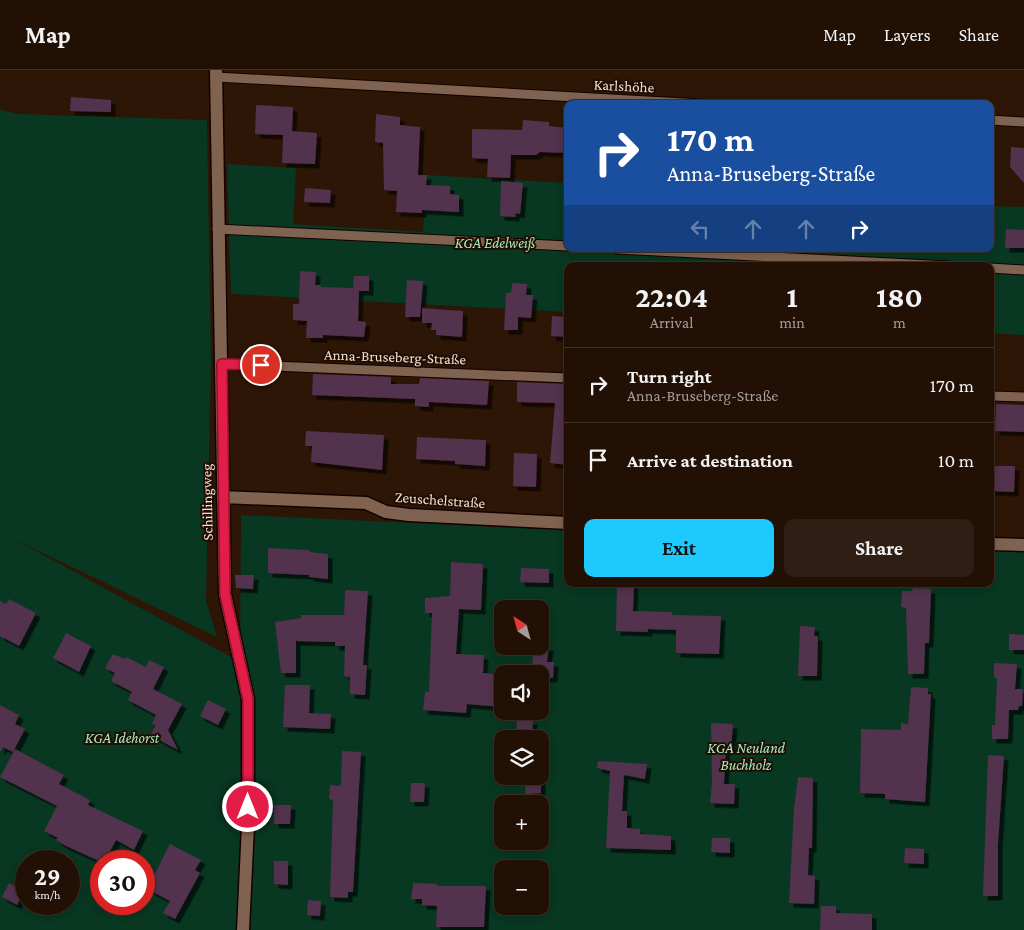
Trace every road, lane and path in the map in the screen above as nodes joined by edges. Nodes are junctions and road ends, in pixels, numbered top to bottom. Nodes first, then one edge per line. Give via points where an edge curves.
1 (216, 74) edge
2 (636, 100) edge
3 (994, 120) edge
4 (1024, 122) edge
5 (218, 229) junction
6 (564, 246) edge
7 (676, 252) edge
8 (871, 262) edge
9 (994, 268) edge
10 (1024, 270) edge
11 (222, 364) junction
12 (564, 378) edge
13 (994, 396) edge
14 (1024, 397) edge
15 (223, 497) junction
16 (564, 523) edge
17 (994, 544) edge
18 (1024, 546) edge
19 (243, 930) edge

1 - 2 lane, Karlshöhe
1 - 5 street, Schillingweg
3 - 4 lane
5 - 6 lane
5 - 11 street, Schillingweg
7 - 8 lane
9 - 10 lane
11 - 12 lane, Anna-Bruseberg-Straße
11 - 15 street, Schillingweg
13 - 14 lane
15 - 16 street, Zeuschelstraße via 366,502 386,512 409,515
15 - 19 street, Schillingweg via 225,594 248,699 248,825
17 - 18 street

